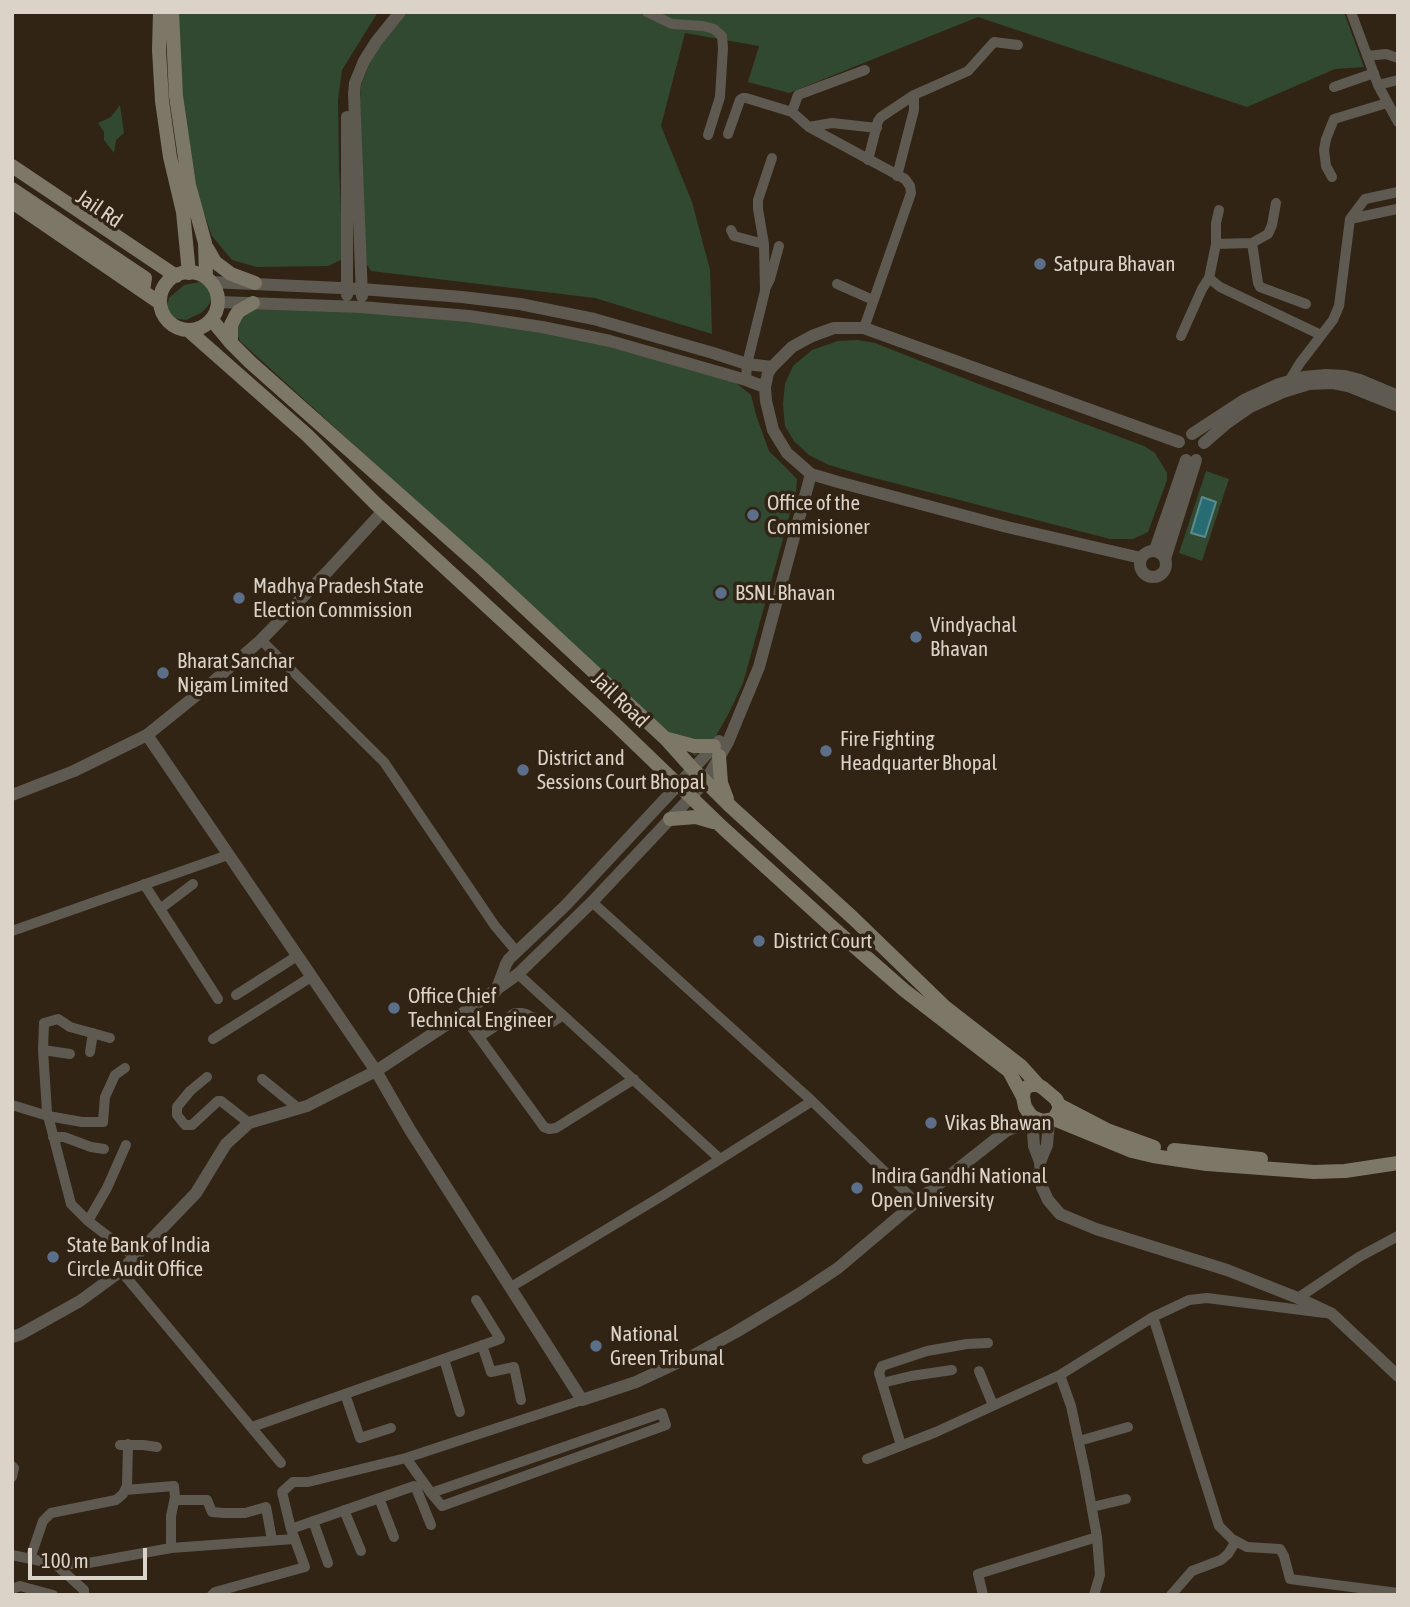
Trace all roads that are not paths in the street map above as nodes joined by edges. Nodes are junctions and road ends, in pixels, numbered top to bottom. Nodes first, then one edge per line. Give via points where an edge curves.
1 (160, 12) edge
2 (172, 12) edge
3 (391, 12) edge
4 (400, 12) edge
5 (647, 12) edge
6 (1351, 12) edge
7 (1018, 46) dead end
8 (1367, 56) junction
9 (1398, 58) edge
10 (865, 70) dead end
11 (1374, 73) junction
12 (1398, 80) edge
13 (1378, 85) junction
14 (1334, 87) dead end
15 (914, 95) junction
16 (1387, 103) junction
17 (792, 111) junction
18 (1398, 122) edge
19 (809, 127) junction
20 (877, 128) junction
21 (728, 134) dead end
22 (708, 135) dead end
23 (772, 158) dead end
24 (868, 160) junction
25 (12, 166) edge
26 (12, 176) edge
27 (897, 176) junction
28 (1332, 177) dead end
29 (12, 189) edge
30 (1398, 192) edge
31 (12, 202) edge
32 (1276, 203) dead end
33 (1397, 209) edge
34 (1219, 210) dead end
35 (1350, 219) junction
36 (731, 230) dead end
37 (205, 243) junction
38 (1252, 243) junction
39 (764, 244) junction
40 (1216, 244) junction
41 (779, 246) dead end
42 (162, 276) junction
43 (1209, 278) junction
44 (208, 280) junction
45 (255, 283) junction
46 (838, 284) dead end
47 (348, 288) junction
48 (362, 289) junction
49 (765, 291) junction
50 (873, 300) junction
51 (219, 302) junction
52 (160, 303) junction
53 (253, 303) junction
54 (1306, 304) dead end
55 (346, 306) junction
56 (361, 307) junction
57 (212, 320) junction
58 (864, 328) junction
59 (188, 330) junction
60 (1321, 335) junction
61 (1181, 336) dead end
62 (231, 343) junction
63 (747, 364) junction
64 (772, 367) junction
65 (746, 380) junction
66 (1289, 381) junction
67 (765, 387) junction
68 (1398, 396) edge
69 (1398, 406) edge
70 (1192, 434) junction
71 (1179, 442) junction
72 (1204, 443) junction
73 (1191, 460) junction
74 (811, 474) junction
75 (384, 510) junction
76 (1160, 555) junction
77 (1140, 558) junction
78 (261, 640) junction
79 (147, 735) junction
80 (666, 739) junction
81 (717, 751) junction
82 (692, 768) junction
83 (705, 782) junction
84 (677, 785) junction
85 (12, 795) edge
86 (690, 798) junction
87 (729, 805) junction
88 (670, 819) junction
89 (718, 824) junction
90 (228, 855) junction
91 (144, 884) junction
92 (193, 884) dead end
93 (592, 902) junction
94 (160, 909) junction
95 (12, 931) edge
96 (517, 952) junction
97 (297, 956) junction
98 (518, 974) junction
99 (311, 977) junction
100 (496, 990) junction
101 (236, 995) dead end
102 (218, 999) dead end
103 (462, 1014) junction
104 (564, 1015) junction
105 (93, 1033) junction
106 (479, 1037) junction
107 (110, 1038) dead end
108 (213, 1039) dead end
109 (43, 1051) junction
110 (90, 1052) dead end
111 (70, 1054) dead end
112 (125, 1068) dead end
113 (376, 1071) junction
114 (207, 1077) dead end
115 (262, 1079) dead end
116 (634, 1079) junction
117 (1038, 1085) junction
118 (812, 1101) junction
119 (12, 1105) edge
120 (298, 1108) junction
121 (1039, 1113) junction
122 (48, 1116) junction
123 (248, 1124) junction
124 (1006, 1131) junction
125 (53, 1137) junction
126 (126, 1145) dead end
127 (104, 1149) dead end
128 (1398, 1154) edge
129 (720, 1160) junction
130 (1398, 1163) edge
131 (916, 1202) junction
132 (88, 1221) junction
133 (1398, 1236) edge
134 (135, 1257) junction
135 (121, 1271) junction
136 (511, 1287) junction
137 (1298, 1298) junction
138 (476, 1300) dead end
139 (1332, 1314) junction
140 (1153, 1317) junction
141 (12, 1337) edge
142 (988, 1343) dead end
143 (482, 1345) junction
144 (444, 1359) junction
145 (951, 1370) dead end
146 (979, 1371) dead end
147 (1060, 1375) junction
148 (1398, 1376) edge
149 (882, 1383) junction
150 (345, 1394) junction
151 (521, 1399) dead end
152 (582, 1400) junction
153 (993, 1405) junction
154 (460, 1412) dead end
155 (252, 1427) junction
156 (1128, 1427) dead end
157 (391, 1428) dead end
158 (1079, 1441) junction
159 (901, 1445) junction
160 (157, 1447) dead end
161 (406, 1458) junction
162 (867, 1459) dead end
163 (281, 1463) dead end
164 (12, 1466) edge
165 (12, 1477) edge
166 (125, 1490) junction
167 (431, 1493) junction
168 (379, 1498) junction
169 (1126, 1499) dead end
170 (175, 1500) junction
171 (1092, 1507) junction
172 (344, 1510) junction
173 (313, 1521) junction
174 (431, 1525) dead end
175 (293, 1534) junction
176 (394, 1537) dead end
177 (1097, 1537) junction
178 (272, 1540) junction
179 (1236, 1541) junction
180 (171, 1548) junction
181 (361, 1551) dead end
182 (12, 1555) edge
183 (30, 1559) junction
184 (328, 1563) dead end
185 (55, 1564) junction
186 (12, 1589) edge
187 (1398, 1592) edge
188 (53, 1595) edge
189 (84, 1595) edge
190 (212, 1595) edge
191 (983, 1595) edge
192 (1094, 1595) edge
193 (1171, 1595) edge

1 - 42 main road via 162,101 183,212
2 - 37 main road via 176,96 189,186
3 - 47 street via 366,44 347,96
4 - 48 street via 376,42 355,83
5 - 22 street via 671,24 714,29 722,36 720,97
6 - 8 street
7 - 15 street via 994,42 968,71
8 - 9 street
8 - 11 street
10 - 17 street via 798,95
11 - 13 street
11 - 14 street
12 - 13 street
13 - 16 street
15 - 20 street via 881,117
15 - 27 street
16 - 18 street
16 - 28 street via 1334,119 1324,150
17 - 19 street
17 - 21 street via 743,98
19 - 20 street via 832,123
19 - 24 street
20 - 24 street
23 - 39 street via 758,200
24 - 27 street
25 - 42 main road
26 - 42 main road, Jail Rd
27 - 50 street via 910,186 911,193
29 - 42 main road, Jail Rd
30 - 35 street via 1365,199
31 - 42 main road
32 - 38 street via 1268,234
33 - 35 street
34 - 40 street
35 - 60 street via 1339,306
36 - 39 street via 734,236
37 - 44 main road
37 - 45 main road via 215,262
38 - 40 street
38 - 54 street via 1260,287
39 - 49 street
40 - 43 street
41 - 49 street
42 - 44 main road via 200,274
42 - 52 main road
42 - 52 main road via 168,281
43 - 60 street
43 - 61 street
44 - 45 street
44 - 51 main road
45 - 47 street
46 - 50 street
47 - 48 street
47 - 55 street
48 - 56 street
48 - 63 street via 520,304 594,319
49 - 63 street
50 - 58 street
51 - 53 street
51 - 57 main road
52 - 59 main road via 170,323
53 - 55 street
53 - 62 main road via 236,315
55 - 56 street
56 - 65 street via 542,327 610,341
57 - 59 main road
57 - 62 main road, Jail Road
58 - 64 street via 834,328 812,336 792,347
58 - 71 street
59 - 75 main road, Jail Road
60 - 66 street
62 - 80 main road, Jail Road
63 - 64 street
63 - 65 street
64 - 67 street
65 - 67 street
66 - 68 street via 1345,376
66 - 70 street via 1244,400
67 - 74 street via 774,430 788,453
69 - 72 street via 1348,386 1309,384 1250,407
70 - 71 street
70 - 72 street
71 - 73 street via 1179,452
72 - 73 street via 1204,454
73 - 76 street
74 - 77 street
74 - 81 street via 759,667 736,722
75 - 78 street
75 - 84 main road, Jail Road
76 - 77 street via 1146,552
76 - 77 street via 1165,569 1154,577 1142,571
78 - 79 street
78 - 96 street via 384,762
79 - 85 street
79 - 90 street
80 - 81 main road
80 - 82 main road, Jail Road
81 - 82 street
81 - 83 street
81 - 87 main road
82 - 83 main road, Jail Road
82 - 84 street
83 - 86 street
83 - 87 main road, Jail Road
84 - 86 main road, Jail Road
84 - 96 street
86 - 88 street
86 - 89 main road, Jail Road
87 - 117 main road, Jail Road via 945,1007
88 - 89 main road via 696,817
88 - 93 street
89 - 121 main road, Jail Road via 877,967 1009,1071
90 - 91 street
90 - 97 street
91 - 94 street
91 - 95 street
92 - 94 street
93 - 98 street
93 - 118 street
94 - 102 street
96 - 100 street via 506,964
97 - 99 street
97 - 101 street
98 - 100 street
98 - 104 street
99 - 108 street
99 - 113 street
100 - 103 street
103 - 106 street
103 - 113 street
104 - 106 street via 548,1025 515,1013
104 - 116 street
105 - 107 street
105 - 109 street via 58,1019 44,1023
105 - 110 street
106 - 116 street via 549,1129
109 - 111 street
109 - 122 street
112 - 122 street via 115,1075 104,1100 103,1122
113 - 120 street
113 - 136 street
114 - 123 street via 185,1096 177,1115 192,1125 221,1101
115 - 120 street
116 - 129 street
117 - 121 main road, Jail Road via 1053,1095
117 - 121 main road via 1024,1090
118 - 129 street
118 - 131 street
119 - 122 street
120 - 123 street
121 - 124 street
121 - 124 street
121 - 128 main road via 1177,1150 1310,1164
121 - 130 main road via 1132,1150 1207,1164 1314,1172
121 - 137 street via 1047,1145 1040,1162 1042,1187 1060,1214
122 - 125 street
123 - 134 street via 226,1144 195,1193
124 - 131 street
125 - 127 street
125 - 132 street via 71,1204
126 - 132 street
129 - 136 street
131 - 152 street via 838,1268 736,1332 636,1382
132 - 134 street
133 - 137 street
134 - 135 street
135 - 141 street via 80,1301
135 - 155 street
136 - 152 street
137 - 139 street
138 - 143 street via 500,1339
139 - 140 street via 1207,1298 1189,1300
139 - 148 street
140 - 147 street
140 - 179 street via 1219,1526
142 - 149 street via 952,1346 884,1364 879,1368
143 - 144 street
143 - 151 street via 491,1372 514,1367
144 - 150 street
144 - 154 street
145 - 149 street
146 - 153 street
147 - 153 street
147 - 158 street
149 - 159 street
150 - 155 street
150 - 157 street via 360,1438
152 - 161 street
153 - 159 street
155 - 163 street
156 - 158 street
158 - 171 street
159 - 162 street
160 - 166 street via 124,1444
161 - 167 street
161 - 175 street via 293,1482 282,1492
164 - 165 street
166 - 170 street via 172,1486
166 - 183 street via 116,1500 51,1513 43,1521
167 - 167 street via 442,1506 666,1425 662,1413
168 - 172 street
168 - 174 street via 414,1486
168 - 176 street
169 - 171 street
170 - 178 street via 207,1500 212,1511 224,1513 266,1507
170 - 180 street
171 - 177 street
172 - 173 street
172 - 181 street
173 - 175 street
173 - 184 street
175 - 178 street
175 - 190 street via 305,1567
177 - 191 street via 978,1574
177 - 192 street via 1100,1575
178 - 180 street
179 - 187 street via 1247,1547 1280,1549 1290,1579
179 - 193 street via 1221,1560 1192,1572
180 - 185 street via 83,1564
182 - 183 street
183 - 185 street
185 - 189 street
186 - 188 street via 20,1586

